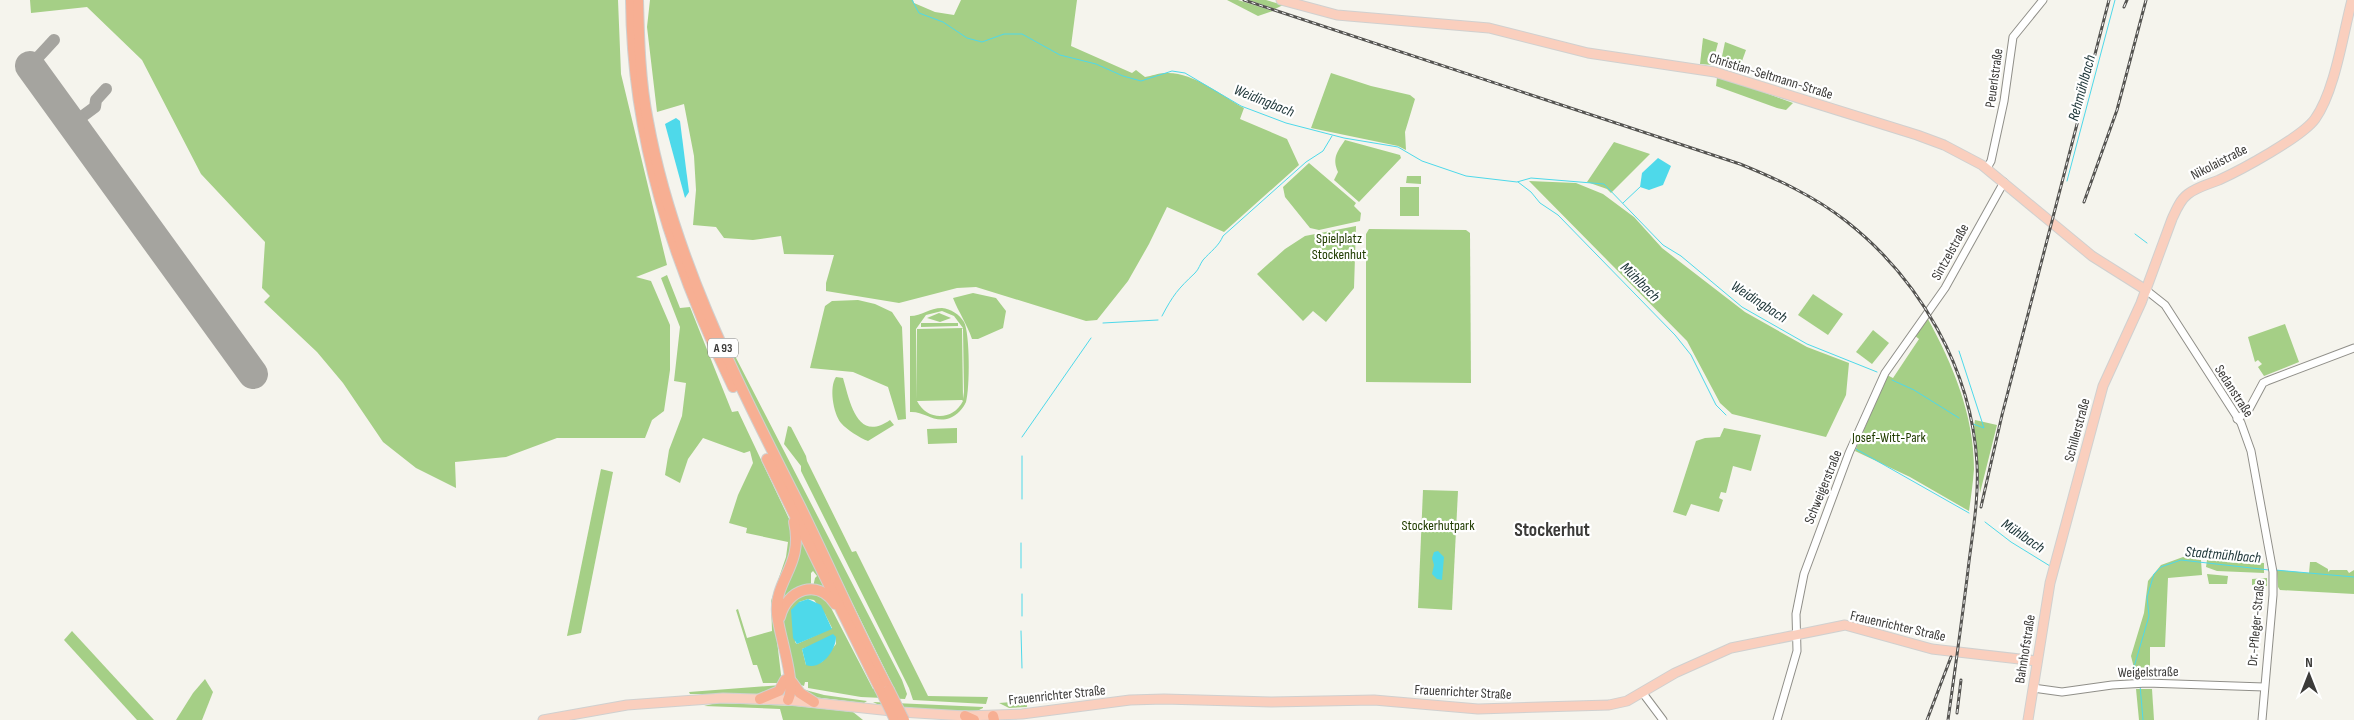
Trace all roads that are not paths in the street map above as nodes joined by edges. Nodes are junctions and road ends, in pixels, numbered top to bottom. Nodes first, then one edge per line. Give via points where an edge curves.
1 (631, 0) edge
2 (638, 0) edge
3 (1281, 0) edge
4 (2043, 0) edge
5 (2352, 0) edge
6 (1987, 168) junction
7 (2004, 182) junction
8 (2146, 290) junction
9 (1914, 331) joint
10 (2354, 348) edge
11 (2248, 411) junction
12 (2237, 419) junction
13 (2246, 434) junction
14 (2260, 499) joint
15 (790, 505) junction
16 (2050, 582) joint
17 (779, 623) junction
18 (851, 629) junction
19 (1797, 635) junction
20 (2037, 661) junction
21 (788, 680) junction
22 (2033, 688) junction
23 (2264, 688) junction
24 (885, 690) junction
25 (1642, 692) junction
26 (760, 698) junction
27 (788, 700) junction
28 (814, 702) junction
29 (970, 718) edge
30 (994, 718) edge
31 (543, 720) edge
32 (895, 720) edge
33 (904, 720) edge
34 (1663, 720) edge
35 (1777, 720) edge
36 (2028, 720) edge
37 (2262, 720) edge

1 - 15 highway, A 93 via 638,105 648,160 668,229 707,330
2 - 24 highway, A 93 via 648,120 664,191 692,275 738,382
3 - 6 main road, Christian-Seltmann-Straße via 1337,16 1489,28 1588,53 1715,72 1935,142
4 - 6 street, Peuerlstraße via 2013,38 2004,102
5 - 8 main road, Nikolaistraße via 2322,108 2305,130 2220,179 2196,189 2182,200
6 - 7 main road, Christian-Seltmann-Straße
7 - 8 main road, Christian-Seltmann-Straße via 2092,256
7 - 9 street, Sintzelstraße via 1945,288
8 - 12 street, Sedanstraße via 2165,305
8 - 16 main road, Schillerstraße via 2103,386
9 - 19 street, Schweigerstraße via 1885,373 1830,501 1804,574 1796,614
10 - 11 street via 2263,383
11 - 12 street
11 - 13 street
12 - 13 street, Sedanstraße
13 - 14 street, Sedanstraße
14 - 23 street, Dr.-Pfleger-Straße via 2273,595
15 - 17 highway via 797,548 778,597
15 - 18 highway, A 93
16 - 20 main road, Bahnhofstraße
17 - 18 highway via 783,606 792,595 815,589 830,597
17 - 21 highway
18 - 24 highway, A 93
19 - 20 main road, Frauenrichter Straße via 1845,625 1932,650
19 - 25 main road, Frauenrichter Straße via 1720,652
19 - 35 street, Schweigerstraße via 1795,661
20 - 22 main road, Bahnhofstraße
21 - 26 highway via 779,691
21 - 27 highway via 792,692
21 - 28 highway
22 - 23 street, Weigelstraße via 2070,691 2146,683
22 - 36 main road, Bahnhofstraße
23 - 37 street, Dr.-Pfleger-Straße
24 - 32 highway, A 93, bridge
24 - 33 highway, A 93, bridge
25 - 30 main road, Frauenrichter Straße via 1622,704 1543,708 1478,709 1374,700 1130,700
25 - 34 street
26 - 27 main road, Frauenrichter Straße
26 - 31 main road, Frauenrichter Straße via 653,702
27 - 28 main road, Frauenrichter Straße
28 - 29 main road, Frauenrichter Straße
29 - 30 main road, Frauenrichter Straße

